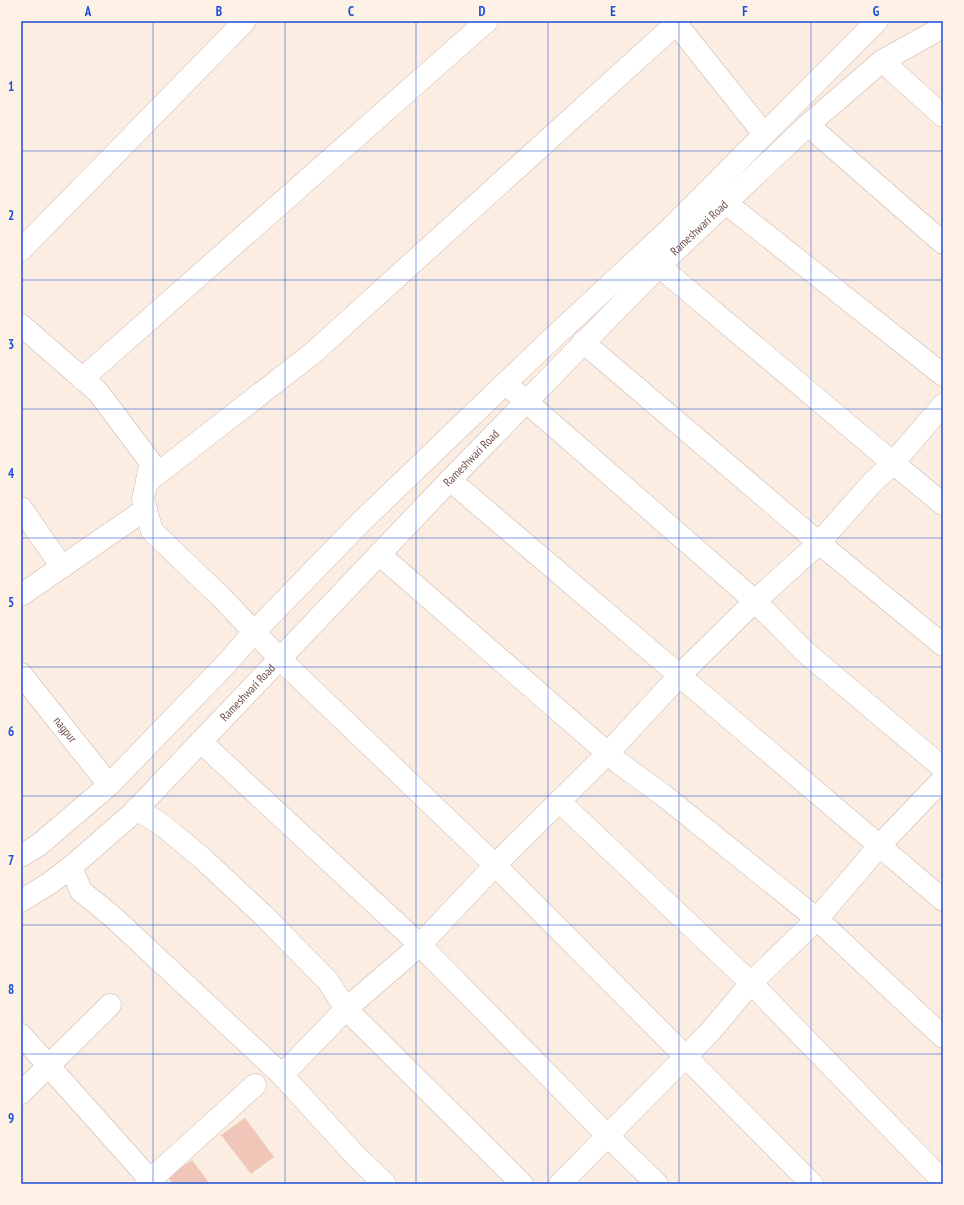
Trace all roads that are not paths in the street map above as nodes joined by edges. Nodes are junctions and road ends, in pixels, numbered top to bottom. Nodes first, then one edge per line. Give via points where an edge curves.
1 (244, 21) edge
2 (487, 21) edge
3 (877, 21) edge
4 (676, 22) edge
5 (939, 29) edge
6 (882, 61) junction
7 (943, 116) edge
8 (808, 125) junction
9 (764, 134) junction
10 (719, 195) junction
11 (943, 243) edge
12 (21, 250) edge
13 (658, 266) junction
14 (21, 326) edge
15 (583, 342) junction
16 (943, 375) edge
17 (82, 379) junction
18 (506, 384) junction
19 (526, 402) junction
20 (943, 405) edge
21 (894, 463) junction
22 (450, 480) junction
23 (147, 482) junction
24 (943, 504) edge
25 (21, 508) edge
26 (146, 509) junction
27 (819, 543) junction
28 (379, 554) junction
29 (62, 567) junction
30 (21, 595) edge
31 (755, 601) junction
32 (254, 632) junction
33 (943, 644) edge
34 (280, 660) junction
35 (21, 674) edge
36 (680, 675) junction
37 (201, 742) junction
38 (608, 753) junction
39 (943, 768) edge
40 (943, 779) edge
41 (109, 785) junction
42 (559, 801) junction
43 (136, 809) junction
44 (880, 845) junction
45 (21, 856) edge
46 (495, 865) junction
47 (71, 867) junction
48 (943, 900) edge
49 (21, 901) edge
50 (817, 919) junction
51 (420, 945) junction
52 (751, 983) junction
53 (110, 1005) dead end
54 (346, 1009) junction
55 (21, 1035) edge
56 (943, 1037) edge
57 (686, 1057) junction
58 (50, 1067) junction
59 (282, 1075) junction
60 (256, 1085) dead end
61 (21, 1093) edge
62 (608, 1136) junction
63 (936, 1177) edge
64 (150, 1183) edge
65 (385, 1184) edge
66 (522, 1184) edge
67 (560, 1184) edge
68 (657, 1184) edge
69 (812, 1184) edge

1 - 12 street
2 - 17 street
3 - 9 street
4 - 9 street
4 - 23 street via 313,353
5 - 6 street, Rameshwari Road
6 - 7 street
6 - 8 street, Rameshwari Road
8 - 10 street, Rameshwari Road
8 - 11 street
9 - 10 street
10 - 13 street, Rameshwari Road
10 - 16 street
10 - 18 street
13 - 15 street, Rameshwari Road
13 - 21 street
14 - 17 street
15 - 19 street, Rameshwari Road
15 - 27 street
17 - 23 street via 98,392 151,463
18 - 19 street
18 - 32 street via 362,521
19 - 22 street, Rameshwari Road
19 - 31 street
20 - 21 street
21 - 24 street
21 - 27 street via 870,484
22 - 28 street, Rameshwari Road
22 - 36 street
23 - 26 street via 143,499
25 - 29 street
26 - 29 street
26 - 32 street via 152,531
27 - 31 street
27 - 33 street
28 - 34 street, Rameshwari Road
28 - 38 street
29 - 30 street
31 - 36 street
31 - 39 street via 804,651
32 - 34 street
32 - 41 street
34 - 37 street, Rameshwari Road
34 - 46 street
35 - 41 street, nagpur
36 - 38 street
36 - 44 street
37 - 43 street, Rameshwari Road
37 - 51 street
38 - 42 street
38 - 50 street
40 - 44 street
41 - 45 street via 40,844
42 - 46 street
42 - 52 street
43 - 47 street, Rameshwari Road
43 - 54 street via 161,824 202,858 263,915 328,981
44 - 48 street
44 - 50 street
46 - 51 street
46 - 57 street
47 - 49 street, Rameshwari Road
47 - 59 street via 81,891 113,917
50 - 52 street
50 - 56 street
51 - 54 street
51 - 62 street
52 - 57 street
52 - 63 street
53 - 58 street
54 - 59 street
54 - 66 street
55 - 58 street
57 - 62 street
57 - 69 street
58 - 61 street
58 - 64 street
59 - 65 street
60 - 64 street
62 - 67 street
62 - 68 street

